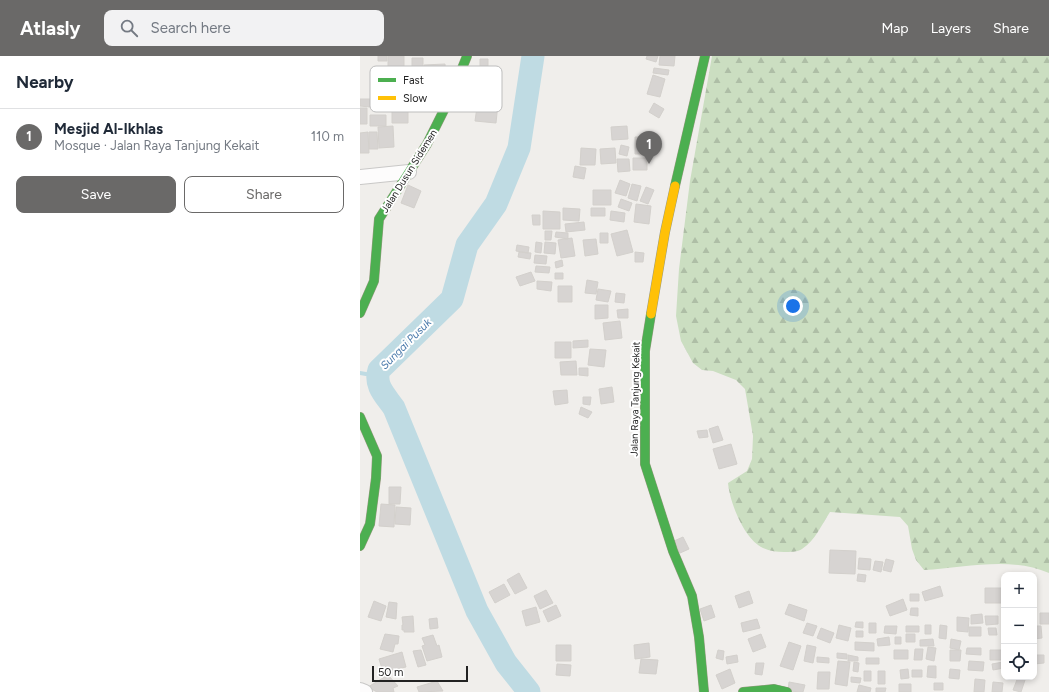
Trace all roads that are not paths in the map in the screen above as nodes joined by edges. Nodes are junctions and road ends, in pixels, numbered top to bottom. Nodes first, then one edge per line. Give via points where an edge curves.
1 (467, 56) edge
2 (705, 56) edge
3 (463, 66) edge
4 (444, 112) edge
5 (409, 172) junction
6 (360, 177) edge
7 (360, 313) edge
8 (360, 416) edge
9 (360, 546) edge
10 (360, 690) edge
11 (365, 692) edge
12 (704, 692) edge
13 (737, 692) edge
14 (742, 692) edge
15 (787, 692) edge

1 - 3 main road, Jalan Dusun Sidemen
2 - 12 main road, Jalan Raya Tanjung Kekait via 664,239 645,351 644,400 645,464 673,551 692,596
4 - 5 main road, Jalan Dusun Sidemen
5 - 6 street
5 - 7 main road, Jalan Dusun Sidemen via 379,219 374,282
8 - 9 main road via 377,456 370,524
10 - 11 street
13 - 14 street
14 - 15 main road via 774,689

